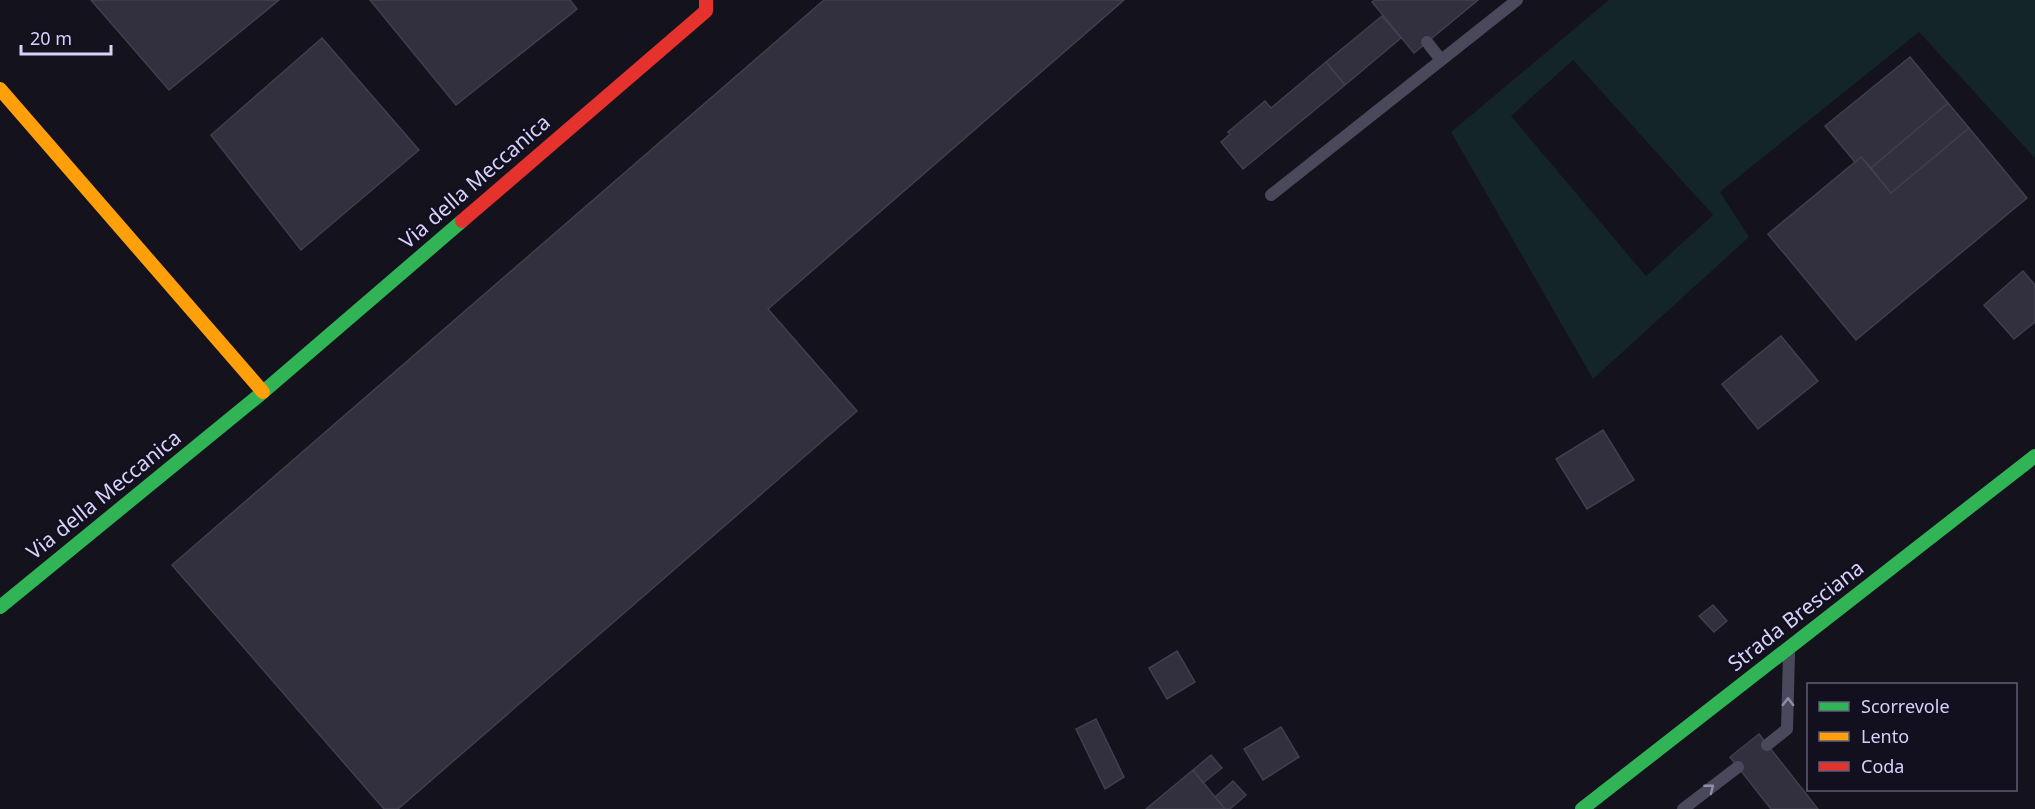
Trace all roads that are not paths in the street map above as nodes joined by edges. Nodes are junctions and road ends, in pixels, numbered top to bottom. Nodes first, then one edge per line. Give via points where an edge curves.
1 (706, 0) edge
2 (1517, 0) edge
3 (1427, 42) dead end
4 (1442, 60) junction
5 (0, 89) edge
6 (1271, 195) dead end
7 (263, 392) junction
8 (2035, 456) edge
9 (0, 607) edge
10 (1789, 649) junction
11 (1767, 744) dead end
12 (1738, 767) dead end
13 (1582, 809) edge
14 (1683, 809) edge

1 - 7 street, Via della Meccanica via 706,11
2 - 4 lane
3 - 4 lane
4 - 6 lane
5 - 7 street
7 - 9 street, Via della Meccanica
8 - 10 street, Strada Bresciana
11 -> 10 lane via 1787,729
10 - 13 street, Strada Bresciana
14 -> 12 lane

